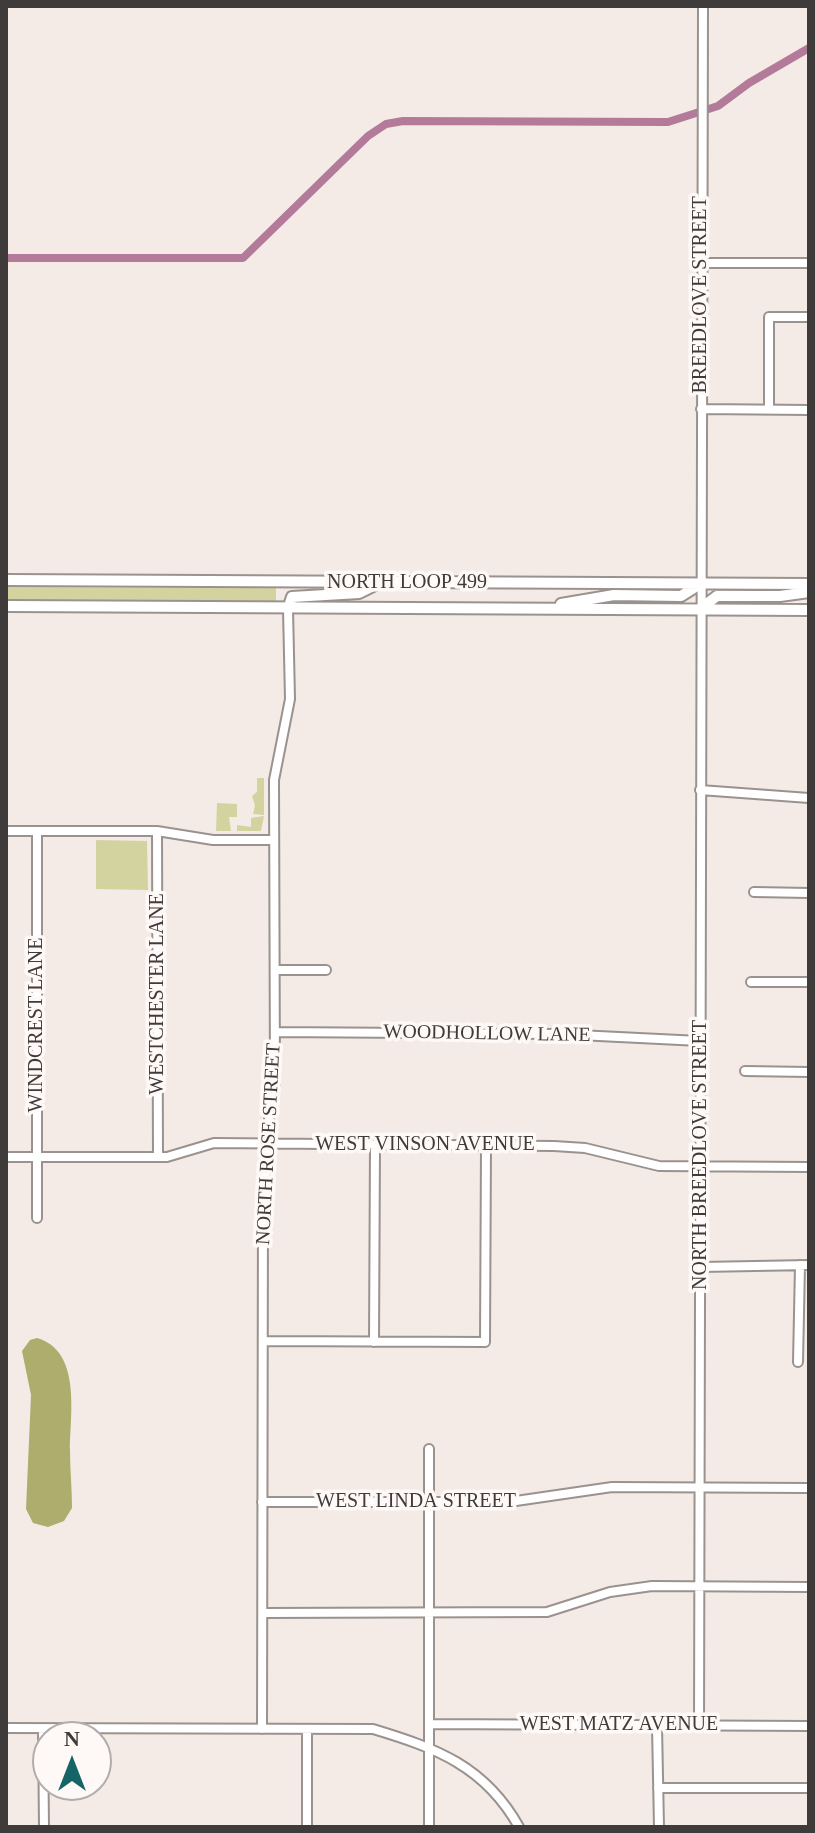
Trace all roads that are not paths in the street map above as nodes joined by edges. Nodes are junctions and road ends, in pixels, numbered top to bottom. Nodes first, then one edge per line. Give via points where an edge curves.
1 (703, 6) edge
2 (701, 263) junction
3 (809, 263) edge
4 (809, 317) edge
5 (701, 409) junction
6 (769, 409) junction
7 (809, 410) edge
8 (6, 580) edge
9 (379, 583) junction
10 (700, 584) junction
11 (809, 584) edge
12 (809, 592) edge
13 (6, 606) edge
14 (288, 609) junction
15 (539, 609) junction
16 (700, 609) junction
17 (809, 610) edge
18 (700, 790) junction
19 (809, 798) edge
20 (6, 831) edge
21 (37, 831) junction
22 (157, 831) junction
23 (274, 840) junction
24 (754, 892) dead end
25 (809, 893) edge
26 (275, 970) junction
27 (326, 970) dead end
28 (751, 982) dead end
29 (809, 982) edge
30 (275, 1032) junction
31 (700, 1041) junction
32 (745, 1071) dead end
33 (809, 1072) edge
34 (268, 1144) junction
35 (375, 1145) junction
36 (486, 1146) junction
37 (6, 1157) edge
38 (37, 1157) junction
39 (158, 1157) junction
40 (701, 1166) junction
41 (809, 1167) edge
42 (37, 1218) dead end
43 (804, 1265) edge
44 (701, 1267) junction
45 (263, 1341) junction
46 (374, 1342) junction
47 (798, 1362) dead end
48 (429, 1449) dead end
49 (701, 1488) junction
50 (809, 1488) edge
51 (262, 1502) junction
52 (430, 1502) junction
53 (701, 1587) junction
54 (809, 1587) edge
55 (429, 1610) junction
56 (263, 1613) junction
57 (429, 1724) junction
58 (657, 1726) junction
59 (699, 1726) junction
60 (809, 1726) edge
61 (6, 1728) edge
62 (32, 1729) edge
63 (112, 1729) edge
64 (262, 1729) junction
65 (307, 1729) junction
66 (427, 1745) junction
67 (658, 1788) junction
68 (809, 1788) edge
69 (44, 1801) edge
70 (44, 1827) edge
71 (307, 1827) edge
72 (429, 1827) edge
73 (519, 1827) edge
74 (659, 1827) edge

1 - 2 street, BREEDLOVE STREET
2 - 3 street
2 - 5 street, BREEDLOVE STREET
4 - 6 street via 769,317
5 - 6 street
5 - 10 street, BREEDLOVE STREET
6 - 7 street
8 - 9 main road, NORTH LOOP 499
9 - 10 main road, NORTH LOOP 499
9 - 14 main road via 359,593 292,597
10 - 11 main road, NORTH LOOP 499
10 - 15 main road via 681,596 614,595
10 - 16 street, NORTH BREEDLOVE STREET
12 - 16 main road via 717,596
13 - 14 main road, NORTH LOOP 499
14 - 15 main road, NORTH LOOP 499
14 - 23 street, NORTH ROSE STREET via 290,699 275,764
15 - 16 main road, NORTH LOOP 499
16 - 17 main road, NORTH LOOP 499
16 - 18 street, NORTH BREEDLOVE STREET
18 - 19 street
18 - 31 street, NORTH BREEDLOVE STREET
20 - 21 street
21 - 22 street
21 - 38 street, WINDCREST LANE
22 - 23 street via 213,840
22 - 39 street, WESTCHESTER LANE
23 - 26 street, NORTH ROSE STREET
24 - 25 street
26 - 27 street
26 - 30 street, NORTH ROSE STREET
28 - 29 street
30 - 31 street, WOODHOLLOW LANE
30 - 34 street, NORTH ROSE STREET
31 - 40 street, NORTH BREEDLOVE STREET
32 - 33 street
34 - 35 street, WEST VINSON AVENUE
34 - 39 street, WEST VINSON AVENUE via 214,1143
34 - 45 street, NORTH ROSE STREET
35 - 36 street, WEST VINSON AVENUE
35 - 46 street
36 - 40 street, WEST VINSON AVENUE via 574,1147 651,1165
36 - 46 street via 485,1342
37 - 38 street, WEST VINSON AVENUE
38 - 39 street, WEST VINSON AVENUE
38 - 42 street, WINDCREST LANE
40 - 41 street, WEST VINSON AVENUE
40 - 44 street, NORTH BREEDLOVE STREET
43 - 44 street
43 - 47 street
44 - 49 street, NORTH BREEDLOVE STREET
45 - 46 street
45 - 51 street, NORTH ROSE STREET
48 - 52 street
49 - 50 street, WEST LINDA STREET
49 - 52 street, WEST LINDA STREET via 595,1488 525,1501
49 - 53 street, NORTH BREEDLOVE STREET
51 - 52 street, WEST LINDA STREET
51 - 56 street, NORTH ROSE STREET
52 - 55 street
53 - 54 street
53 - 55 street via 620,1590 547,1612
53 - 59 street, NORTH BREEDLOVE STREET
55 - 56 street
55 - 57 street
56 - 64 street, NORTH ROSE STREET
57 - 58 street, WEST MATZ AVENUE
57 - 66 street
58 - 59 street, WEST MATZ AVENUE
58 - 67 street
59 - 60 street, WEST MATZ AVENUE
61 - 62 street
63 - 64 street
64 - 65 street
65 - 66 street via 373,1729
65 - 71 street
66 - 72 street
66 - 73 street via 483,1781
67 - 68 street
67 - 74 street
69 - 70 street

